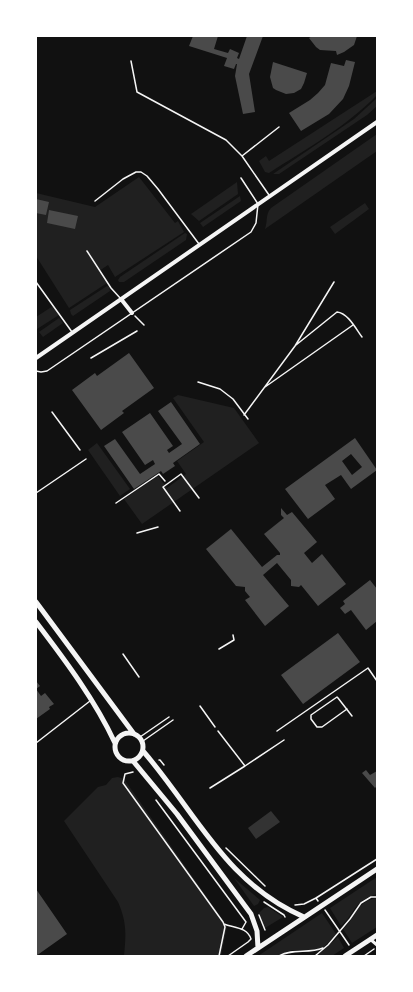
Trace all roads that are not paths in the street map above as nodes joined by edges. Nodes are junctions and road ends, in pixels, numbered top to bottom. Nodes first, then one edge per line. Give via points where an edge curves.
1 (131, 61) dead end
2 (377, 122) edge
3 (279, 127) dead end
4 (242, 156) junction
5 (241, 178) dead end
6 (270, 196) junction
7 (95, 201) dead end
8 (258, 204) junction
9 (200, 245) junction
10 (87, 251) dead end
11 (36, 282) edge
12 (334, 282) dead end
13 (121, 299) junction
14 (132, 313) junction
15 (353, 325) junction
16 (72, 332) junction
17 (362, 337) dead end
18 (295, 346) junction
19 (36, 358) edge
20 (36, 371) edge
21 (198, 382) dead end
22 (264, 388) junction
23 (52, 412) dead end
24 (244, 415) junction
25 (248, 419) dead end
26 (80, 450) dead end
27 (86, 459) dead end
28 (36, 493) edge
29 (199, 498) dead end
30 (180, 511) dead end
31 (158, 527) dead end
32 (137, 533) dead end
33 (36, 602) edge
34 (36, 622) edge
35 (123, 654) dead end
36 (138, 677) dead end
37 (91, 700) junction
38 (347, 709) junction
39 (352, 716) dead end
40 (169, 717) dead end
41 (173, 720) dead end
42 (218, 731) road end
43 (134, 734) junction
44 (141, 739) junction
45 (284, 740) dead end
46 (36, 743) edge
47 (115, 743) junction
48 (143, 751) junction
49 (133, 761) junction
50 (245, 766) junction
51 (210, 788) dead end
52 (377, 869) edge
53 (304, 917) junction
54 (377, 935) edge
55 (370, 939) junction
56 (377, 946) edge
57 (258, 948) junction
58 (246, 956) edge
59 (345, 956) edge

1 - 4 lane via 137,92 226,140
2 - 6 street
3 - 4 lane
4 - 6 lane
5 - 8 lane
6 - 8 street
7 - 9 lane via 123,179 141,172 158,189
8 - 9 street
8 - 14 lane via 256,223 251,232
9 - 13 street
10 - 13 lane
11 - 16 lane
12 - 18 lane
13 - 14 street
13 - 16 street
14 - 20 lane via 47,371
15 - 17 lane
15 - 18 lane via 346,315 337,312
15 - 22 lane
16 - 19 street
18 - 22 lane
21 - 24 lane via 220,390 233,399
22 - 24 lane
23 - 26 lane
24 - 25 lane
27 - 28 lane
29 - 30 lane via 180,474 163,487
31 - 32 lane
33 - 43 main road
34 - 37 main road
35 - 36 lane
37 - 46 lane
37 - 47 main road via 104,719
38 - 38 lane via 338,698 335,698 311,715 311,719 317,727 322,727
38 - 39 lane
40 - 44 lane
41 - 44 lane
42 - 50 lane
43 - 44 main road
43 - 47 main road via 121,735
44 - 48 main road
45 - 50 lane
47 - 49 main road via 118,756 122,760
48 - 49 main road
48 - 53 main road via 225,859 269,899
49 - 57 main road via 177,814 251,914 257,931
50 - 51 lane
52 - 53 main road
53 - 57 main road
54 - 55 main road
55 - 56 street
55 - 59 main road
57 - 58 main road

